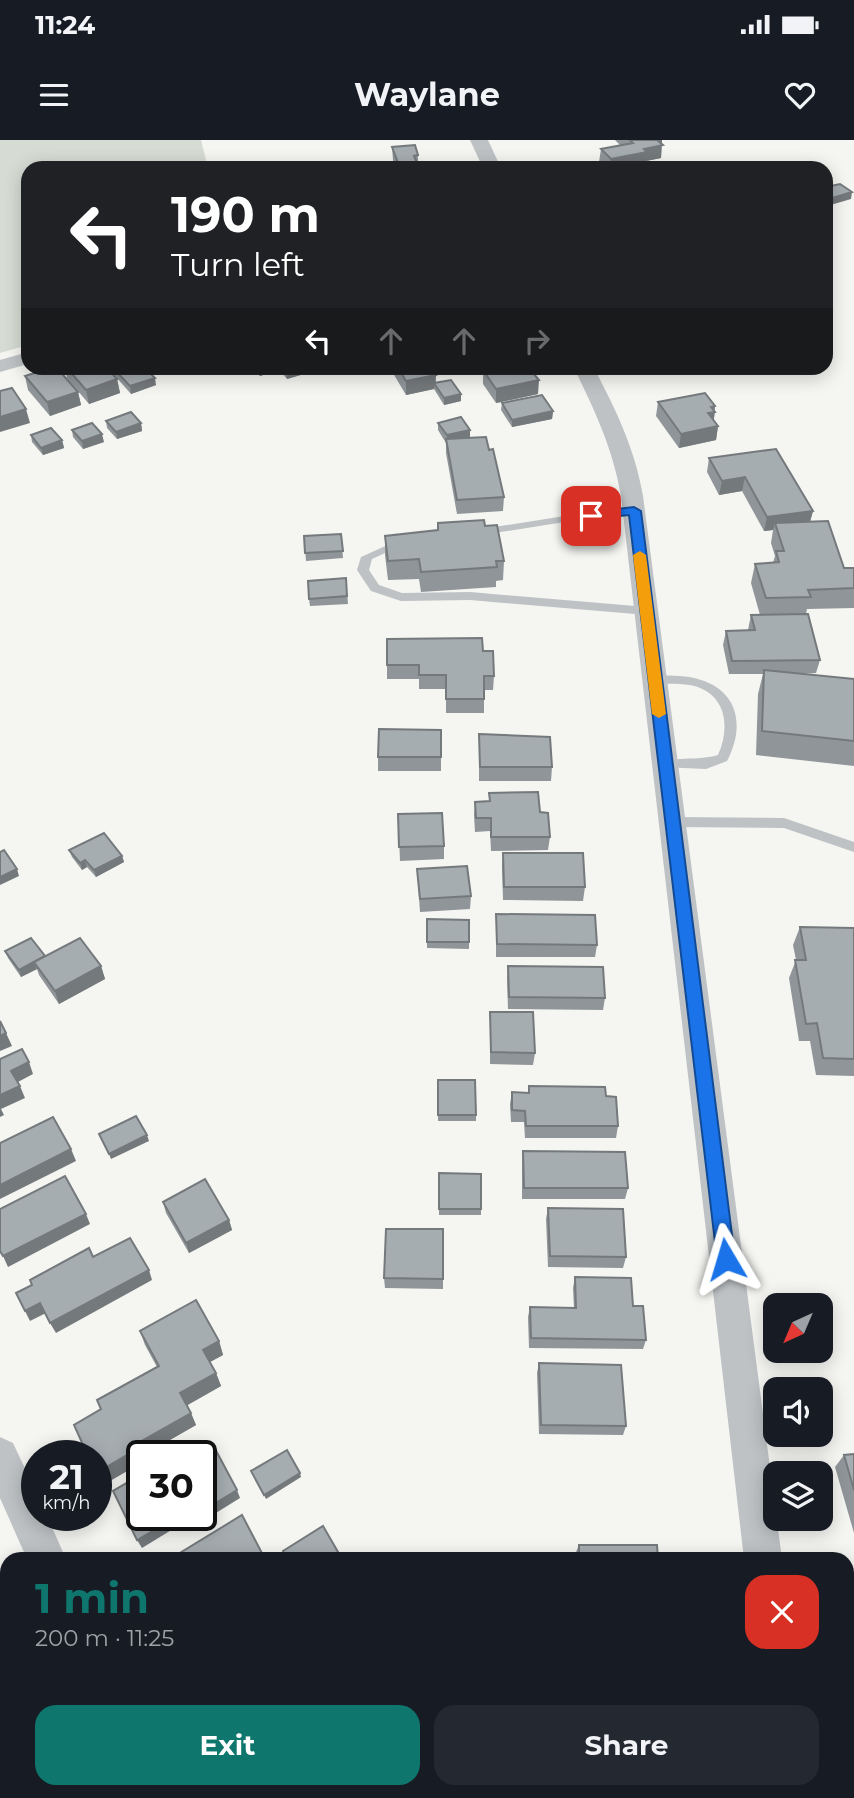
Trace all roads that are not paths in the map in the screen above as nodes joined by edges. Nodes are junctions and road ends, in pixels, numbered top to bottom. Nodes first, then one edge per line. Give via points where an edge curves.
1 (479, 140) edge
2 (489, 161) edge
3 (21, 360) edge
4 (0, 366) edge
5 (588, 375) edge
6 (634, 511) junction
7 (472, 533) edge
8 (417, 537) edge
9 (647, 611) junction
10 (655, 679) junction
11 (665, 764) junction
12 (672, 822) junction
13 (854, 847) edge
14 (0, 1456) edge
15 (44, 1552) edge
16 (762, 1552) edge

1 - 2 street
3 - 4 street
5 - 6 street via 626,462
6 - 7 lane
6 - 9 street
8 - 9 lane via 367,557 363,570 376,588 401,597 495,598
9 - 10 street
10 - 11 street
10 - 11 lane via 699,683 721,697 732,717 732,739 723,758 706,764
11 - 12 street
12 - 13 lane via 784,823
12 - 16 street
14 - 15 street

